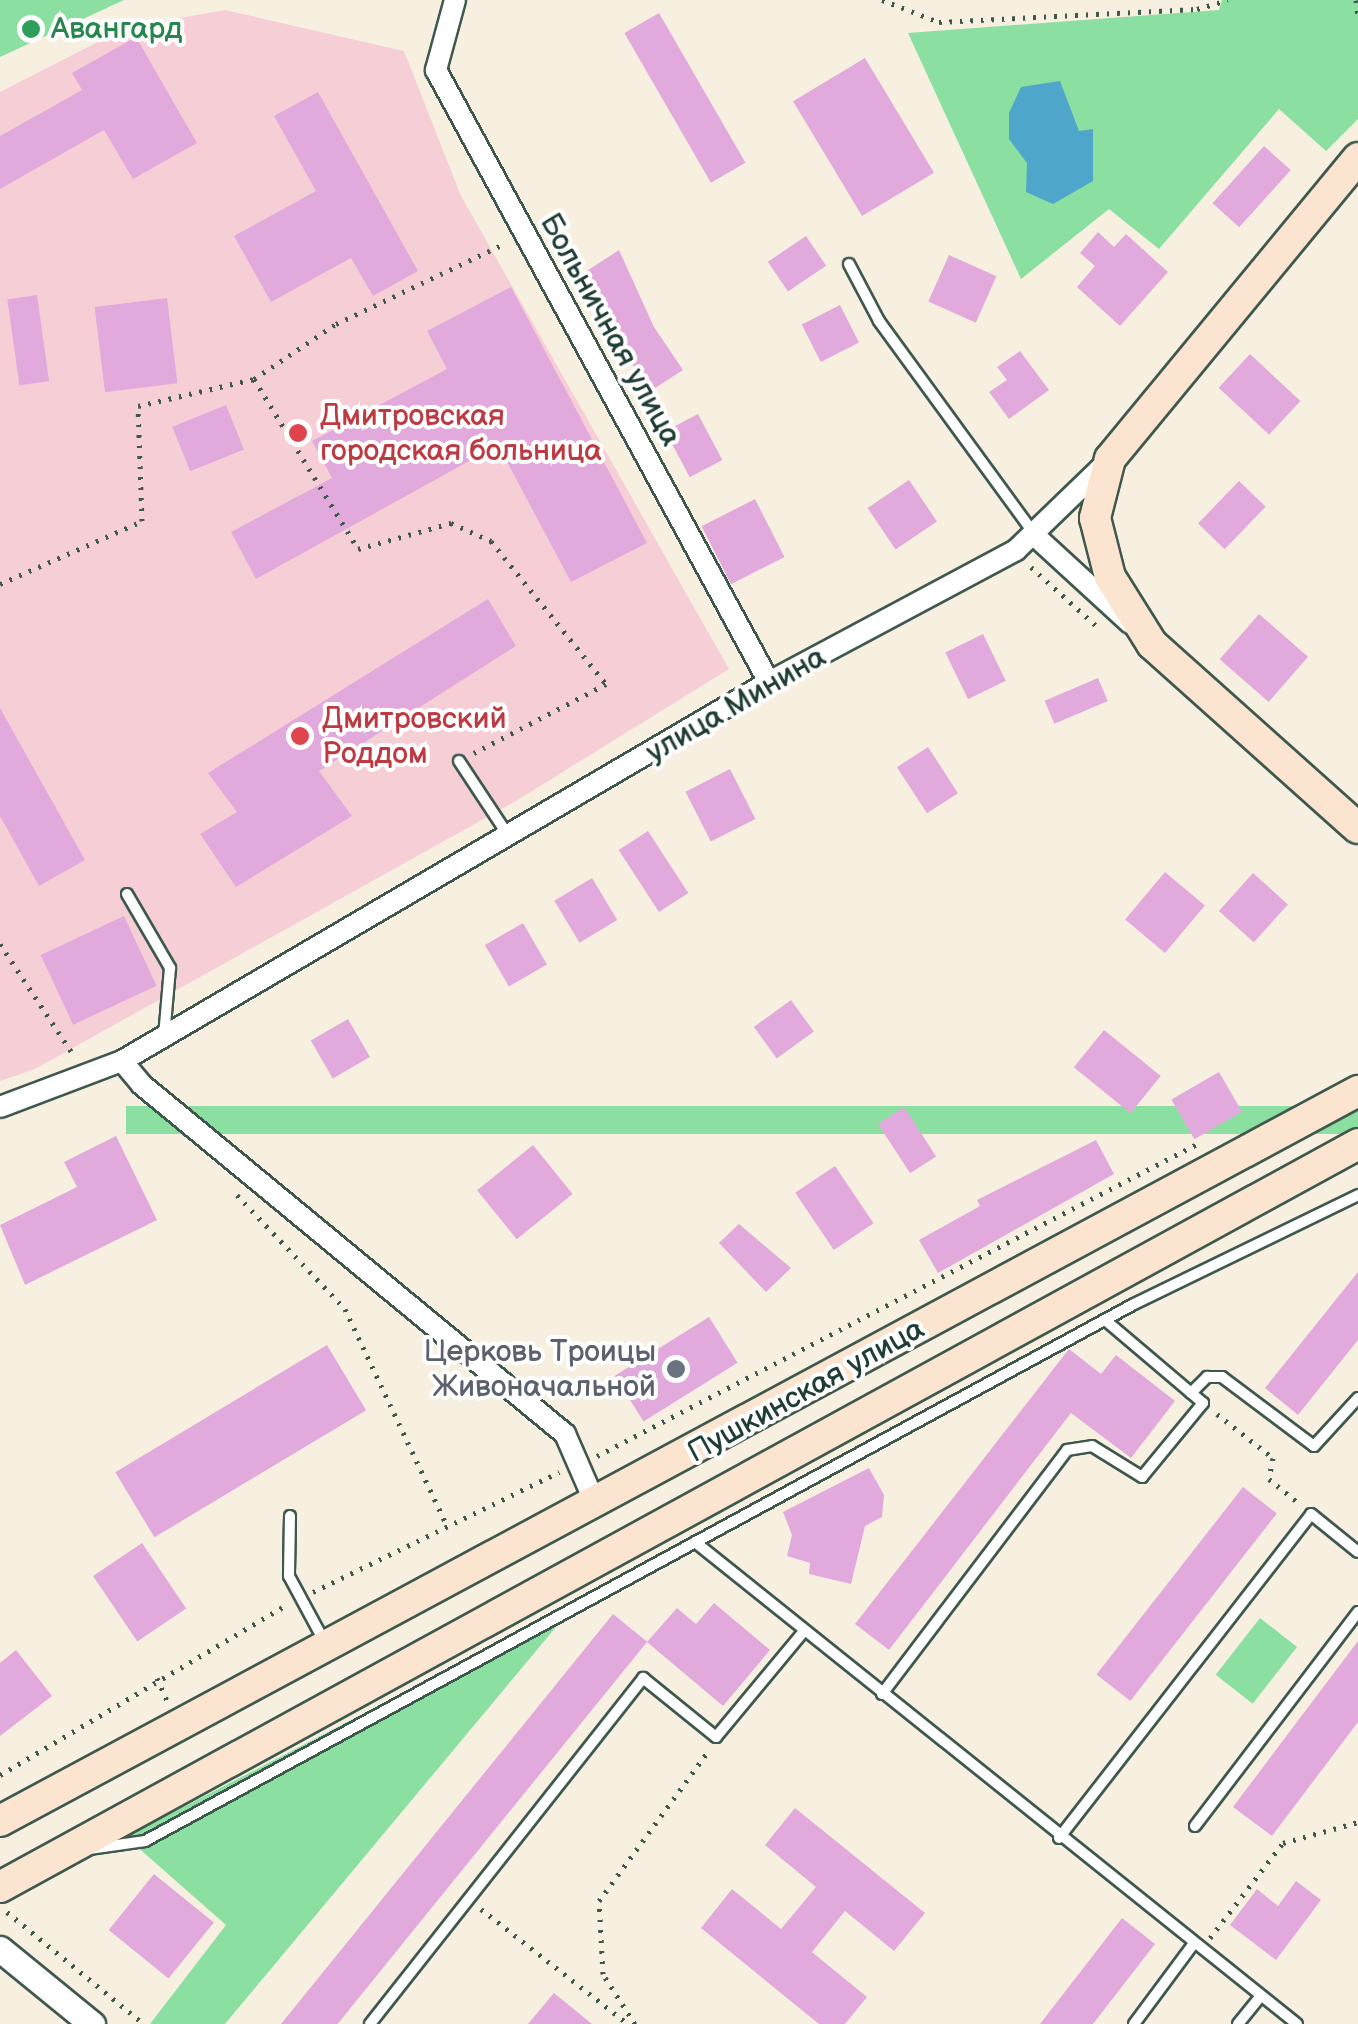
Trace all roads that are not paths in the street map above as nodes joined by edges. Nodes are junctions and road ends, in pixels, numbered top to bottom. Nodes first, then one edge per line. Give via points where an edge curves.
1 (455, 0) edge
2 (1358, 158) edge
3 (849, 264) dead end
4 (1110, 459) junction
5 (1036, 536) junction
6 (1152, 644) junction
7 (768, 682) junction
8 (458, 761) road end
9 (1358, 828) edge
10 (510, 838) junction
11 (127, 894) dead end
12 (164, 1037) junction
13 (122, 1061) junction
14 (1358, 1091) edge
15 (0, 1107) edge
16 (1358, 1144) edge
17 (1358, 1195) edge
18 (1105, 1320) junction
19 (1192, 1393) junction
20 (1358, 1398) edge
21 (596, 1505) junction
22 (290, 1516) dead end
23 (695, 1542) junction
24 (1358, 1552) edge
25 (1358, 1612) edge
26 (804, 1631) junction
27 (327, 1646) junction
28 (252, 1687) junction
29 (882, 1694) junction
30 (276, 1734) junction
31 (0, 1821) edge
32 (1195, 1826) dead end
33 (1059, 1838) junction
34 (68, 1850) junction
35 (0, 1887) edge
36 (0, 1949) edge
37 (1196, 1949) junction
38 (1260, 1996) junction
39 (92, 2024) edge
40 (370, 2024) edge
41 (1134, 2024) edge
42 (1238, 2024) edge
43 (1297, 2024) edge

1 - 7 street, Больничная улица via 436,70
2 - 4 main road, улица Минина
3 - 5 lane via 879,321
4 - 5 street, улица Минина
4 - 6 main road via 1095,518 1099,544 1126,609
5 - 6 street
5 - 7 street, улица Минина via 926,603
6 - 9 main road
7 - 10 street, улица Минина
8 - 10 lane
10 - 12 street, улица Минина
11 - 12 lane via 170,968
12 - 13 street, улица Минина
13 - 15 street, улица Минина
13 - 21 street via 141,1084 565,1434
14 - 21 main road, Пушкинская улица
16 - 30 main road, Пушкинская улица
17 - 18 lane
18 - 19 lane
18 - 23 lane
19 - 20 lane via 1213,1374 1222,1377 1314,1446
19 - 29 lane via 1203,1403 1142,1477 1092,1446 1067,1450
21 - 27 main road, Пушкинская улица
22 - 27 lane via 289,1576
23 - 26 lane
23 - 34 lane via 145,1841
24 - 33 lane via 1311,1514
25 - 32 lane
26 - 29 lane
26 - 40 lane via 716,1737 644,1678
27 - 28 main road, Пушкинская улица
28 - 30 main road
28 - 31 main road, Пушкинская улица
29 - 33 lane
30 - 34 main road, Пушкинская улица
33 - 37 lane
34 - 35 main road, Пушкинская улица
36 - 39 street
37 - 38 lane
37 - 41 lane
38 - 42 lane
38 - 43 lane

